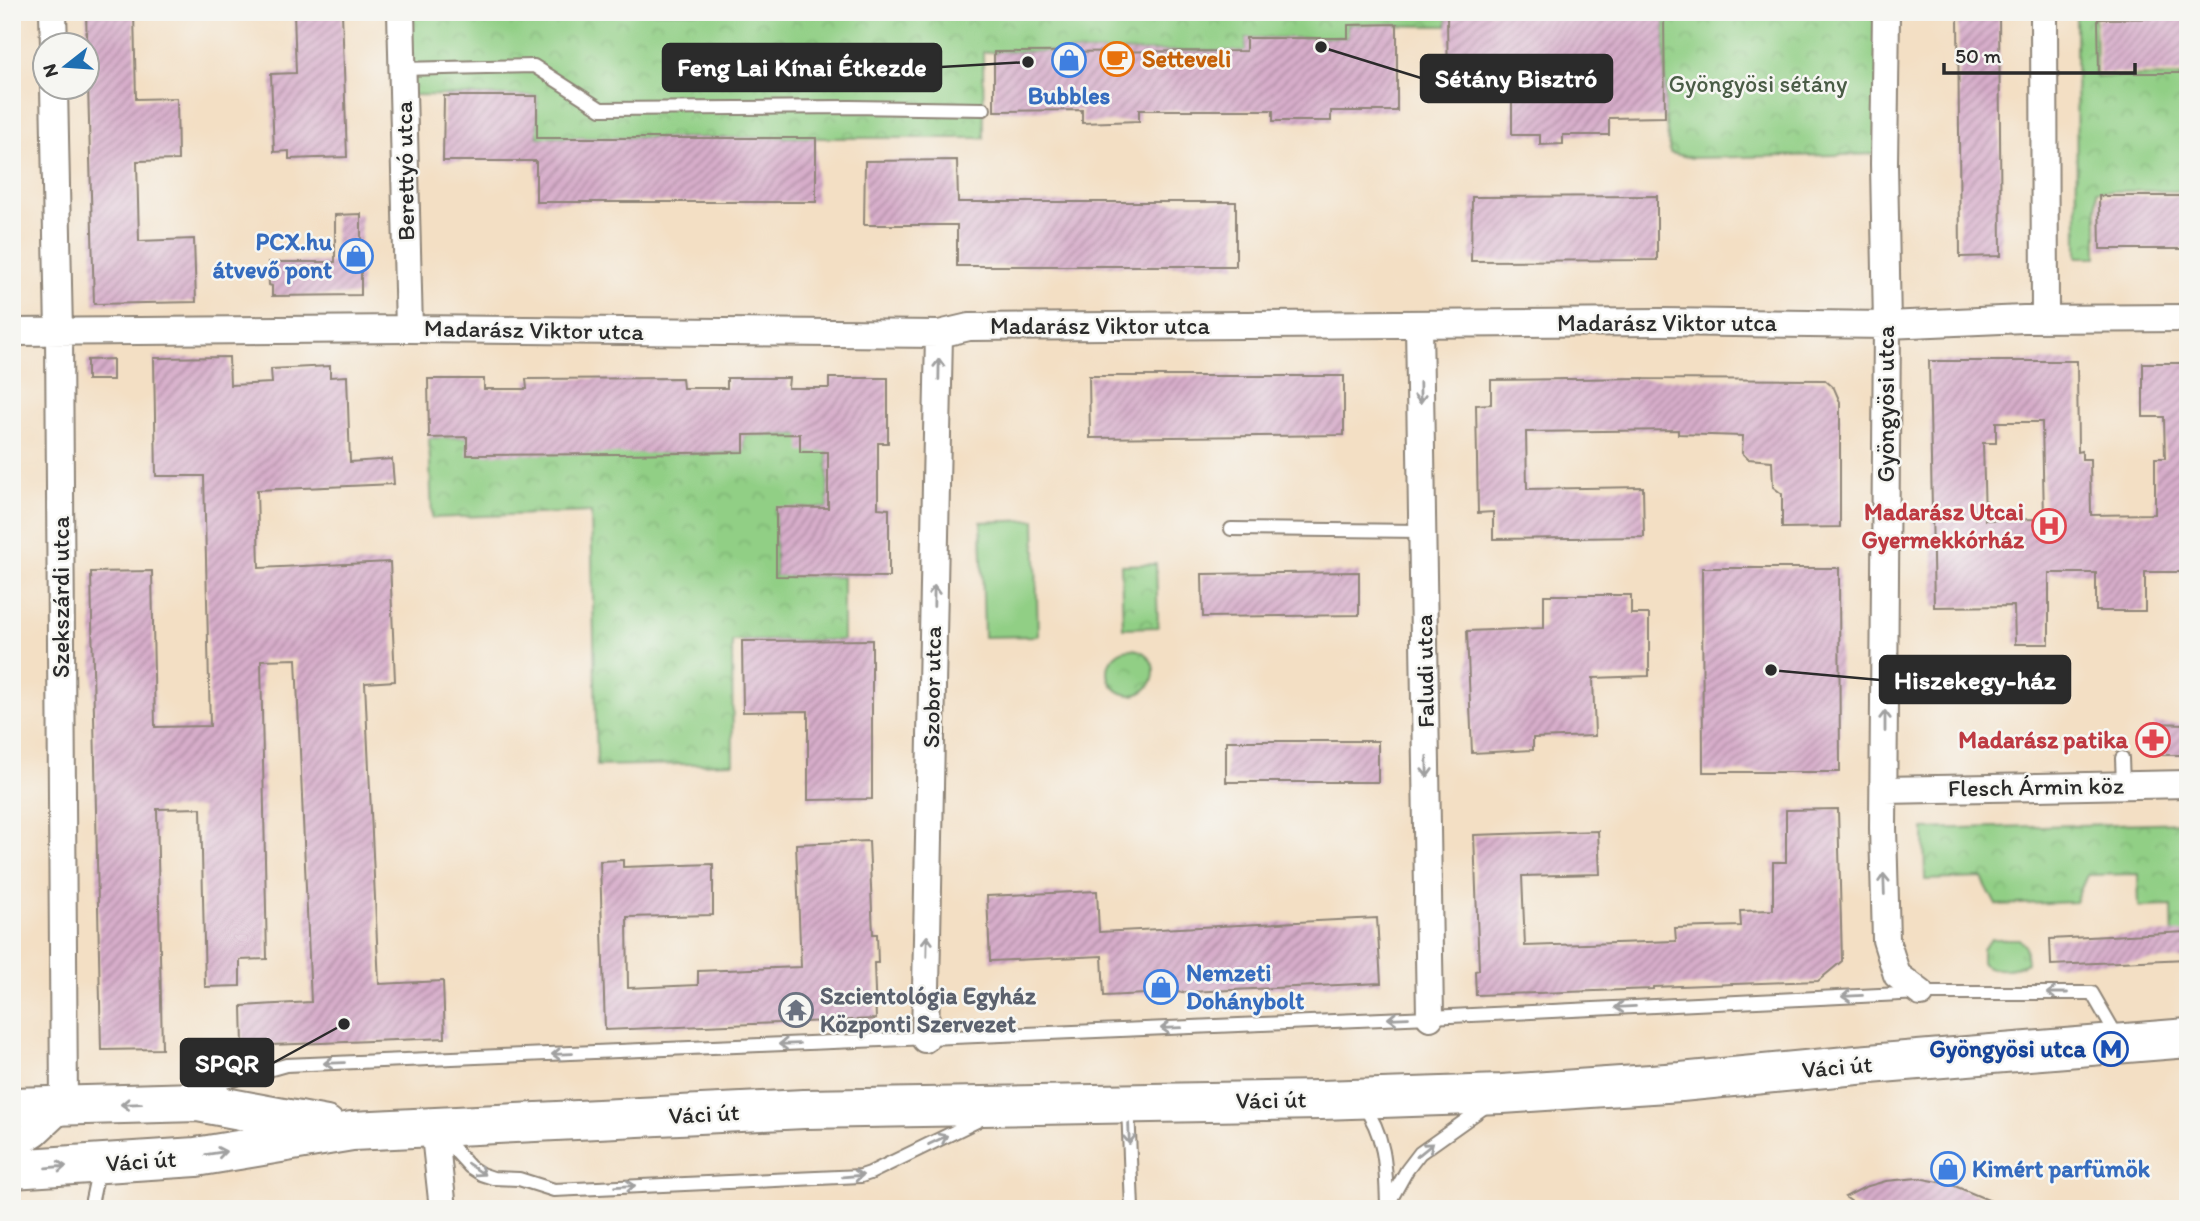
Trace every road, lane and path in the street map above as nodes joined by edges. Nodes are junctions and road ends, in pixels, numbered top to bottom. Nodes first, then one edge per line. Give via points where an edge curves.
1 (53, 12) edge
2 (401, 12) edge
3 (1885, 12) edge
4 (2044, 12) edge
5 (54, 32) edge
6 (402, 69) junction
7 (54, 102) edge
8 (984, 109) dead end
9 (2188, 318) edge
10 (2045, 319) junction
11 (1419, 324) junction
12 (1887, 325) junction
13 (409, 329) junction
14 (12, 332) edge
15 (59, 332) junction
16 (939, 334) junction
17 (1231, 529) dead end
18 (1422, 531) junction
19 (2122, 758) dead end
20 (2188, 784) edge
21 (2123, 785) junction
22 (1884, 790) junction
23 (1921, 993) junction
24 (1430, 1017) junction
25 (2188, 1038) edge
26 (925, 1039) junction
27 (2121, 1043) junction
28 (1502, 1094) junction
29 (1357, 1098) junction
30 (198, 1102) junction
31 (1128, 1102) junction
32 (1009, 1104) junction
33 (64, 1106) junction
34 (12, 1107) edge
35 (434, 1126) junction
36 (352, 1131) junction
37 (12, 1147) edge
38 (100, 1163) junction
39 (12, 1169) edge
40 (1387, 1207) edge
41 (90, 1209) edge
42 (443, 1209) edge
43 (1132, 1209) edge

1 - 5 street
2 - 6 street, Berettyó utca
3 - 12 street, Gyöngyösi utca
4 - 10 street
6 - 8 lane via 534,66 601,108
6 - 13 street, Berettyó utca
7 - 15 street, Szekszárdi utca
9 - 10 street, Madarász Viktor utca
10 - 12 street, Madarász Viktor utca
11 - 12 street, Madarász Viktor utca
11 - 16 street, Madarász Viktor utca via 969,327
11 -> 18 street, Faludi utca
22 -> 12 street, Gyöngyösi utca
13 - 15 street, Madarász Viktor utca
13 - 16 street, Madarász Viktor utca
14 - 15 street, Madarász Viktor utca
15 - 33 street, Szekszárdi utca
26 -> 16 street, Szobor utca
17 - 18 lane
18 -> 24 street, Faludi utca
19 - 21 lane
20 - 21 street, Flesch Ármin köz
21 - 22 street, Flesch Ármin köz
23 -> 22 street, Gyöngyösi utca via 1897,975 1886,940
23 -> 24 lane
27 -> 23 lane via 2092,993
24 -> 26 lane
25 - 27 main road, Váci út
26 -> 30 lane via 286,1065 225,1082
27 - 28 main road, Váci út
28 - 29 main road, Váci út
40 -> 28 lane via 1420,1153
29 - 31 main road, Váci út
29 - 40 lane via 1373,1119 1383,1145
30 -> 33 main road, Váci út
30 - 36 main road, Váci út
31 - 32 main road, Váci út
31 -> 43 lane
32 - 35 main road, Váci út
35 -> 32 lane via 481,1174 519,1179 547,1189 568,1189 861,1176
33 - 34 main road, Váci út
33 - 37 street
35 - 36 main road, Váci út
35 - 42 street
38 -> 36 main road, Váci út via 196,1157
39 -> 38 main road, Váci út
38 - 41 lane

